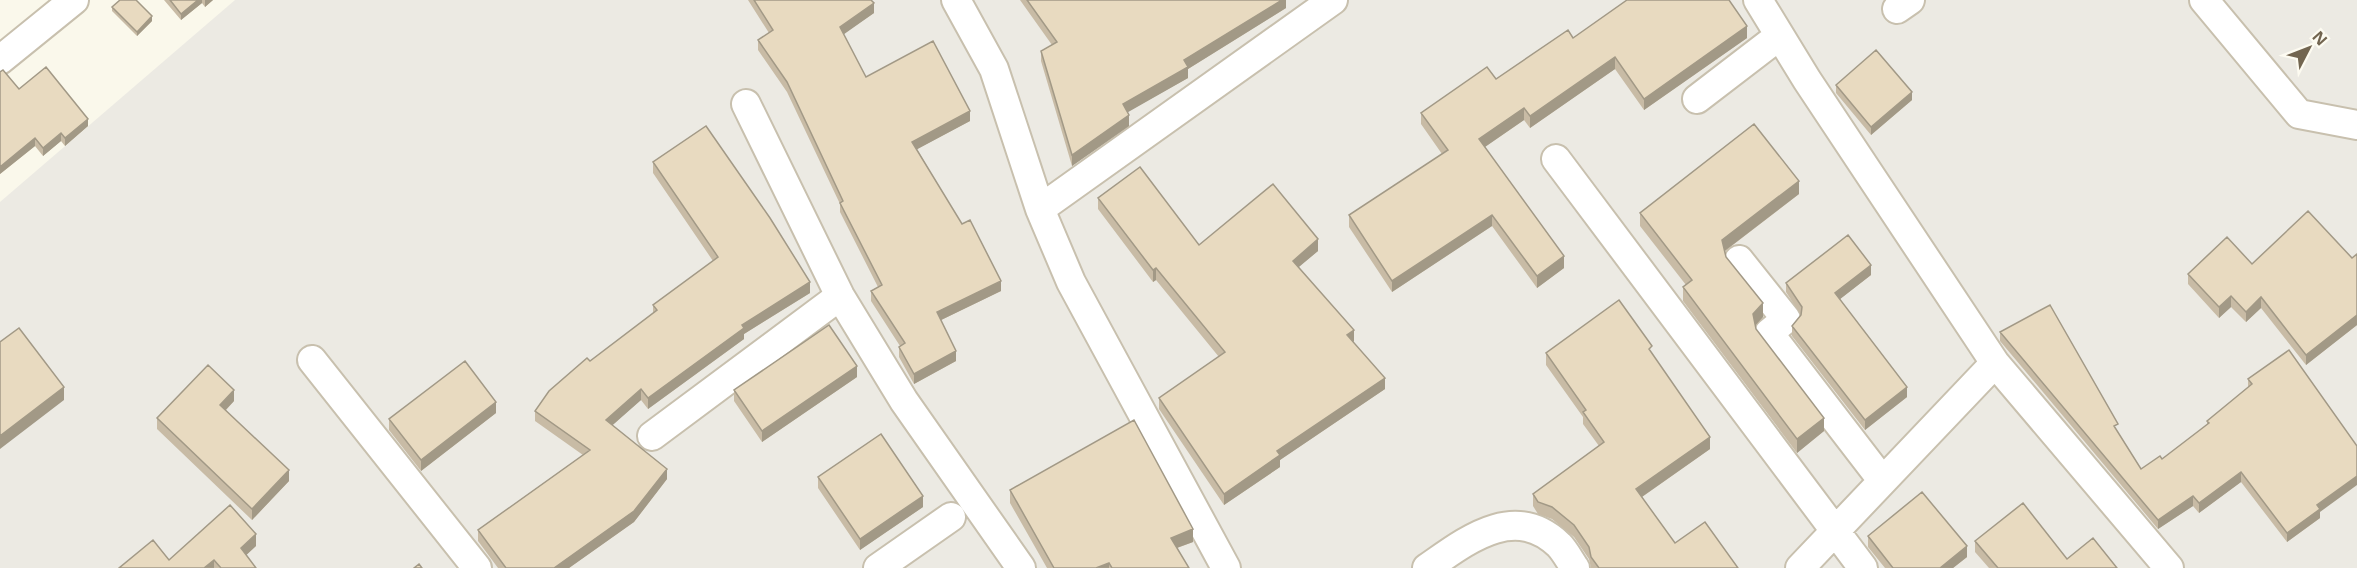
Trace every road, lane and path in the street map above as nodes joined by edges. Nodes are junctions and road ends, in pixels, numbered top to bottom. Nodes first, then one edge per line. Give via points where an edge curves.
1 (74, 0) edge
2 (956, 0) edge
3 (1333, 0) edge
4 (1758, 0) edge
5 (2204, 0) edge
6 (1779, 36) junction
7 (0, 60) edge
8 (1697, 99) dead end
9 (746, 104) dead end
10 (2357, 125) edge
11 (1556, 159) dead end
12 (1040, 209) junction
13 (1739, 260) dead end
14 (840, 296) junction
15 (312, 360) dead end
16 (1995, 363) junction
17 (652, 436) dead end
18 (1882, 480) junction
19 (951, 517) dead end
20 (1835, 529) junction
21 (477, 568) edge
22 (878, 568) edge
23 (1021, 568) edge
24 (1226, 568) edge
25 (1427, 568) edge
26 (1575, 568) edge
27 (1800, 568) edge
28 (1863, 568) edge
29 (2169, 568) edge

1 - 7 street
2 - 12 street via 994,69
3 - 12 street
4 - 6 street
5 - 10 street via 2299,114
6 - 8 street
6 - 16 street
9 - 14 street
11 - 20 street
12 - 24 street via 1071,282
13 - 18 street via 1786,319 1769,333
14 - 17 street
14 - 23 street via 904,401
15 - 21 street
16 - 18 street
16 - 29 street
18 - 20 street
19 - 22 street
20 - 27 street
20 - 28 street
25 - 26 street via 1471,538 1506,525 1537,531 1559,545

